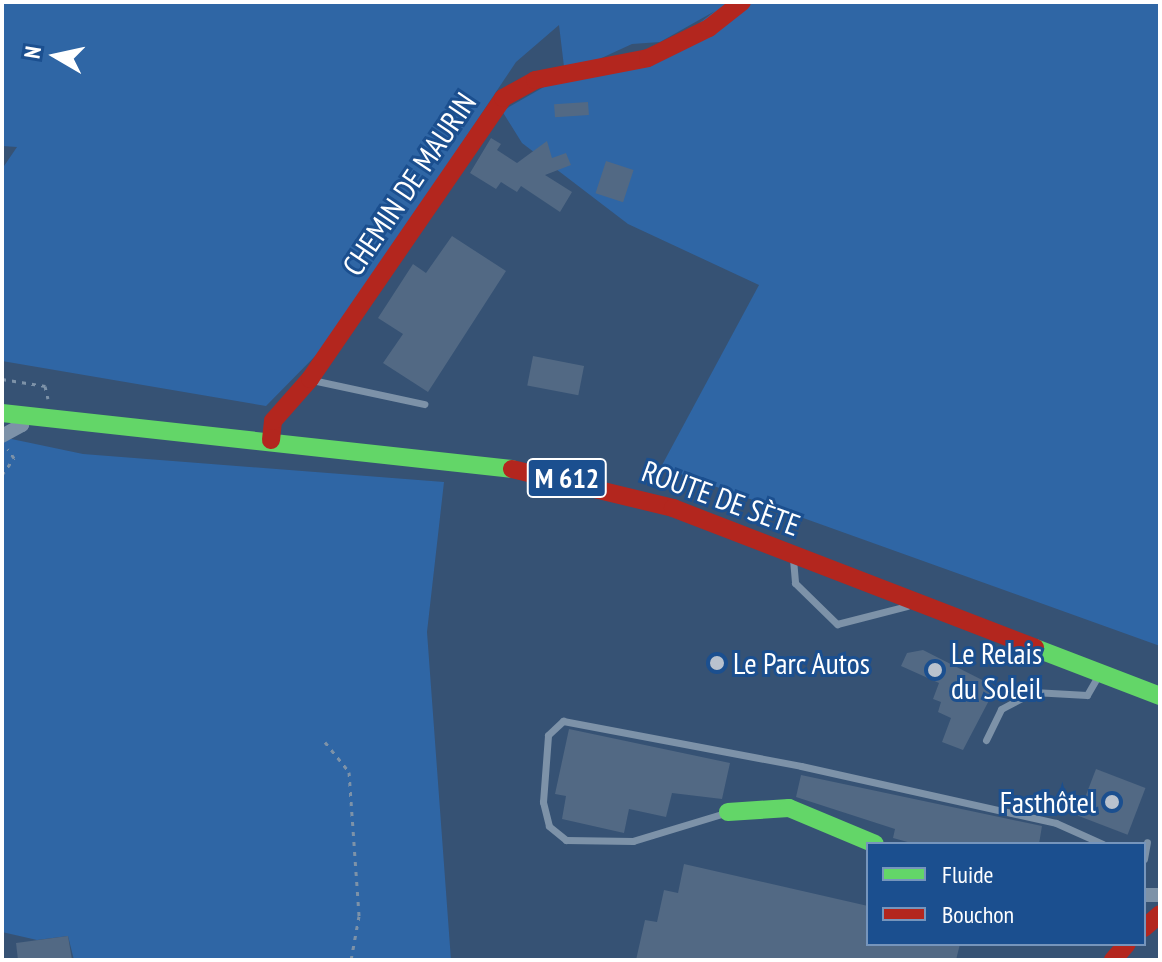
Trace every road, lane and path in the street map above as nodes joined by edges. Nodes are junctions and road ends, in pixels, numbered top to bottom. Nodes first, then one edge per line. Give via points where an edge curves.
1 (742, 2) edge
2 (2, 379) edge
3 (310, 379) junction
4 (424, 404) dead end
5 (2, 413) edge
6 (24, 415) junction
7 (52, 418) junction
8 (2, 438) edge
9 (271, 440) junction
10 (2, 475) edge
11 (792, 553) junction
12 (919, 602) junction
13 (1100, 673) junction
14 (1160, 696) edge
15 (986, 740) dead end
16 (325, 742) dead end
17 (728, 812) joint
18 (870, 842) edge
19 (1098, 842) edge
20 (1147, 842) dead end
21 (1146, 848) edge
22 (351, 960) edge

1 - 3 main road, CHEMIN DE MAURIN via 709,28 648,58 535,80 503,98
2 - 7 path via 45,386
3 - 4 lane
3 - 9 main road, CHEMIN DE MAURIN via 273,421
5 - 6 main road, ROUTE DE SÈTE / M 612
6 - 7 main road, ROUTE DE SÈTE / M 612
6 - 8 street via 22,425
7 - 9 main road, ROUTE DE SÈTE / M 612
8 - 10 path via 14,458
9 - 11 main road, ROUTE DE SÈTE / M 612 via 577,480
11 - 12 main road, ROUTE DE SÈTE / M 612
11 - 12 lane via 795,583 837,624 858,623
12 - 13 main road, ROUTE DE SÈTE / M 612
13 - 14 main road, ROUTE DE SÈTE / M 612
13 - 15 lane via 1087,695 1033,692 1001,709
16 - 22 path via 349,772 359,916
17 - 18 main road via 789,808
17 - 19 lane via 633,841 566,840 549,826 543,802 548,735 563,721 801,766 1042,819
20 - 21 lane

